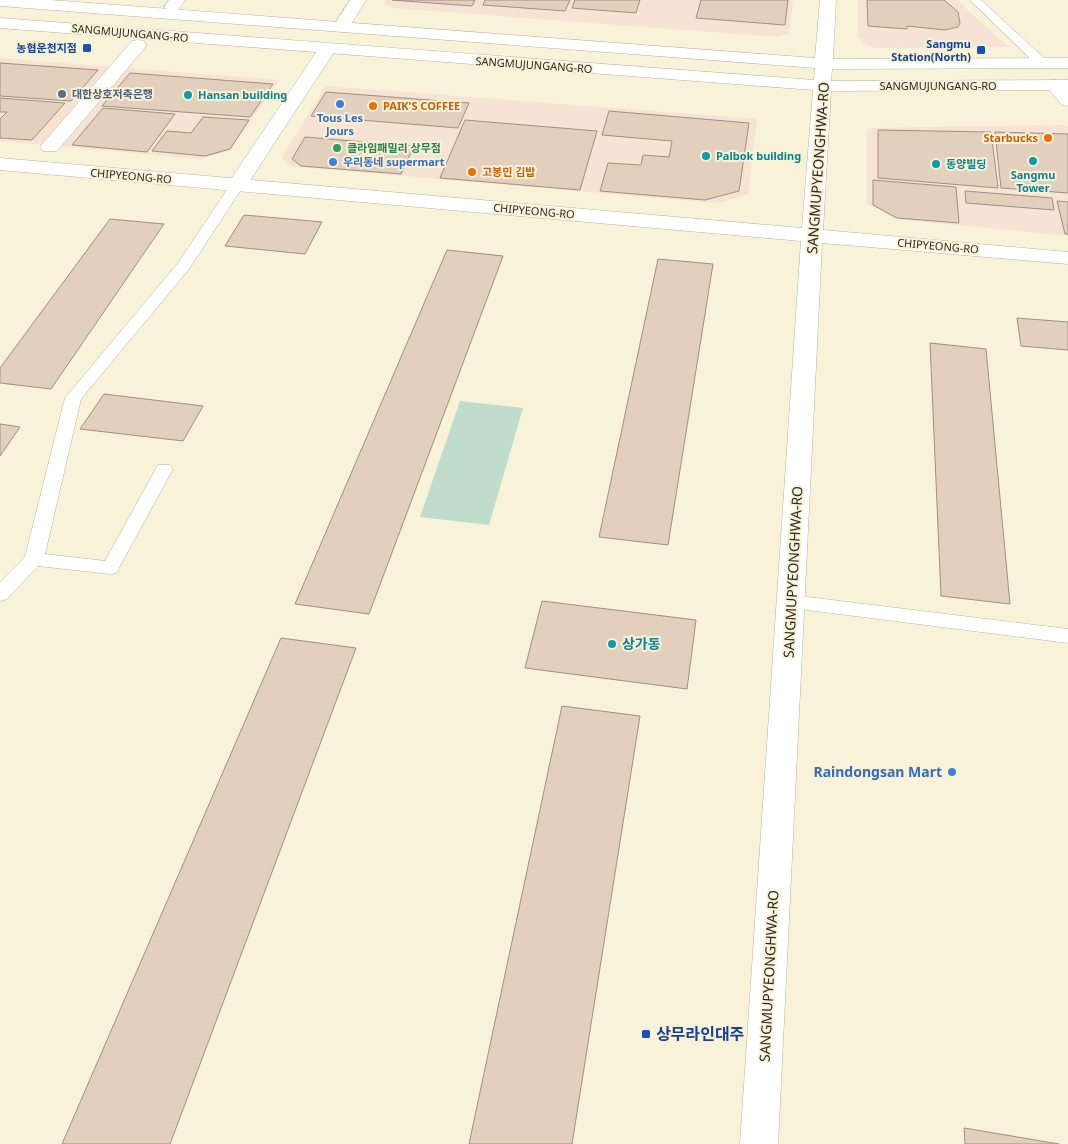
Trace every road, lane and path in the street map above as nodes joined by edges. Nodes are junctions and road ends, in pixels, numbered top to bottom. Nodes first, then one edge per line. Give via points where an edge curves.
1 (0, 0) edge
2 (358, 0) edge
3 (828, 0) edge
4 (975, 0) edge
5 (0, 23) edge
6 (342, 25) junction
7 (138, 45) dead end
8 (327, 49) junction
9 (1042, 63) junction
10 (1068, 63) edge
11 (825, 64) junction
12 (1061, 85) edge
13 (824, 86) junction
14 (1068, 101) edge
15 (50, 147) dead end
16 (0, 164) edge
17 (237, 185) junction
18 (812, 234) junction
19 (1068, 258) edge
20 (164, 469) dead end
21 (34, 559) junction
22 (0, 594) edge
23 (791, 602) junction
24 (1068, 636) edge
25 (759, 1144) edge

1 - 6 street, SANGMUJUNGANG-RO
2 - 6 street
3 - 11 street, SANGMUPYEONGHWA-RO
4 - 9 lane
5 - 8 street, SANGMUJUNGANG-RO
6 - 11 street, SANGMUJUNGANG-RO
7 - 15 street
8 - 13 street, SANGMUJUNGANG-RO
8 - 17 street
9 - 10 street, SANGMUJUNGANG-RO
9 - 11 street, SANGMUJUNGANG-RO
11 - 13 street, SANGMUPYEONGHWA-RO
12 - 13 street, SANGMUJUNGANG-RO
12 - 14 street
13 - 18 street, SANGMUPYEONGHWA-RO
16 - 17 street, CHIPYEONG-RO
17 - 18 street, CHIPYEONG-RO
17 - 21 lane via 184,266 73,398
18 - 19 street, CHIPYEONG-RO
18 - 23 street, SANGMUPYEONGHWA-RO
20 - 21 lane via 110,568
21 - 22 lane
23 - 24 lane
23 - 25 street, SANGMUPYEONGHWA-RO

